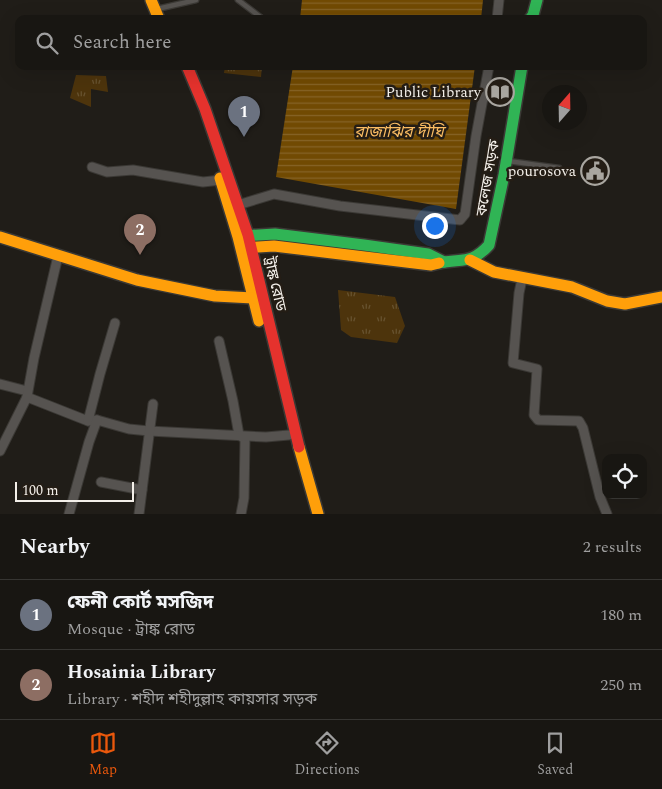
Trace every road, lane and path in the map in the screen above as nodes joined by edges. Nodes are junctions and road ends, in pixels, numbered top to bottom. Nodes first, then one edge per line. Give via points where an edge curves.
1 (196, 0) edge
2 (238, 0) edge
3 (500, 0) edge
4 (530, 0) edge
5 (537, 0) edge
6 (157, 7) edge
7 (258, 15) edge
8 (498, 15) edge
9 (529, 15) edge
10 (533, 15) edge
11 (180, 70) edge
12 (189, 70) edge
13 (488, 70) edge
14 (521, 70) edge
15 (507, 160) junction
16 (92, 167) dead end
17 (559, 168) dead end
18 (221, 180) junction
19 (238, 206) junction
20 (0, 228) edge
21 (0, 237) edge
22 (244, 242) junction
23 (58, 256) junction
24 (470, 260) junction
25 (522, 279) junction
26 (252, 294) junction
27 (662, 297) edge
28 (115, 323) dead end
29 (218, 341) dead end
30 (0, 384) edge
31 (27, 394) junction
32 (153, 404) dead end
33 (93, 421) junction
34 (150, 431) junction
35 (239, 435) junction
36 (289, 435) junction
37 (1, 447) edge
38 (101, 482) dead end
39 (142, 490) junction
40 (69, 514) edge
41 (139, 514) edge
42 (241, 514) edge
43 (310, 514) edge
44 (318, 514) edge
45 (607, 514) edge

1 - 6 lane
2 - 7 lane
3 - 8 street
4 - 9 main road
5 - 10 main road
11 - 18 main road, ট্রাঙ্ক রোড
12 - 19 main road, ট্রাঙ্ক রোড
13 - 19 street via 465,214 460,220 340,206 274,194
14 - 15 main road, কলেজ সড়ক
15 - 17 lane
15 - 24 main road, কলেজ সড়ক via 489,244
16 - 18 street via 107,172 133,170 202,182
18 - 22 main road, ট্রাঙ্ক রোড
19 - 22 main road, ট্রাঙ্ক রোড
20 - 26 main road via 138,274
21 - 23 main road
22 - 24 main road via 431,265
22 - 26 main road, ট্রাঙ্ক রোড
22 - 44 main road, ট্রাঙ্ক রোড
23 - 26 main road via 146,282 215,296
23 - 31 street
24 - 25 main road via 494,272
25 - 27 main road via 572,288 625,304
25 - 45 street via 513,363 538,369 534,415 538,420 579,421
26 - 36 main road, ট্রাঙ্ক রোড
28 - 33 street via 100,374
29 - 35 street
30 - 31 street
31 - 33 street
31 - 37 street
32 - 34 street
33 - 34 street
33 - 40 street
34 - 35 street
34 - 39 street
35 - 36 street
35 - 42 street via 245,439
36 - 43 main road, ট্রাঙ্ক রোড
38 - 39 street
39 - 41 street

